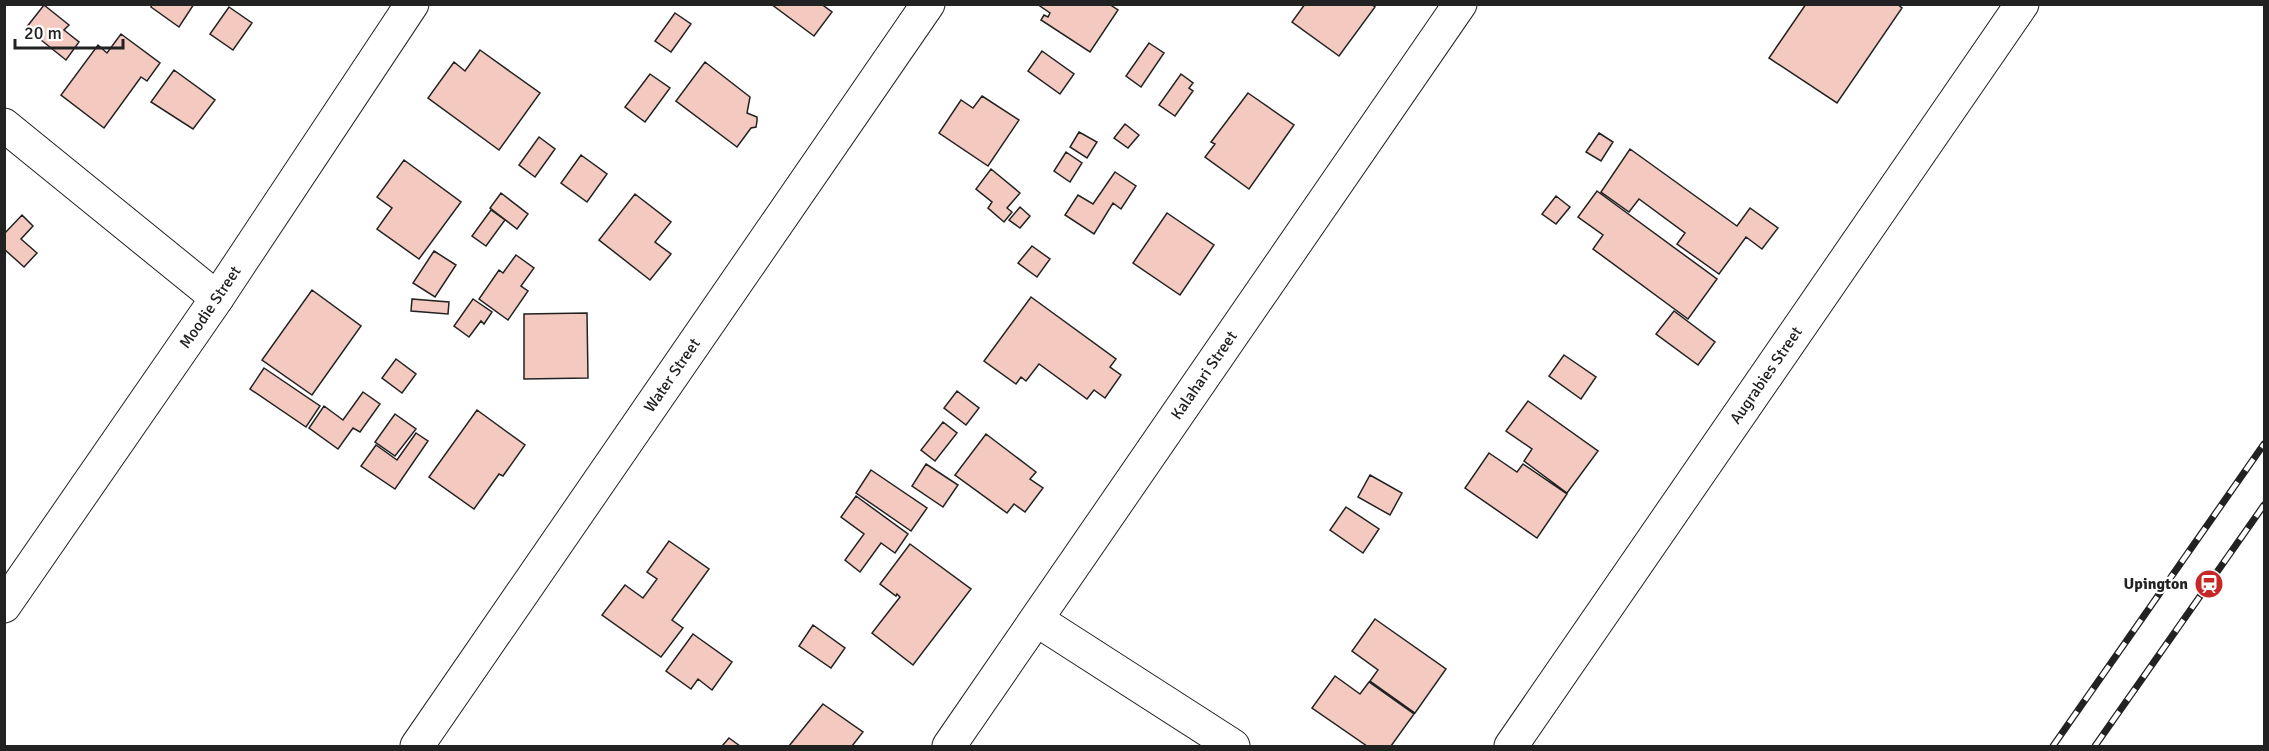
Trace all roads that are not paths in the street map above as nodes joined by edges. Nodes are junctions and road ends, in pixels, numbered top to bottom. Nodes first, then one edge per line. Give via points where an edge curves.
1 (412, 4) edge
2 (928, 4) edge
3 (1460, 4) edge
4 (2022, 4) edge
5 (4, 125) edge
6 (217, 298) junction
7 (4, 606) edge
8 (1037, 620) junction
9 (417, 747) edge
10 (949, 747) edge
11 (1233, 747) edge
12 (1511, 747) edge

1 - 6 street, Moodie Street
2 - 9 street, Water Street
3 - 8 street, Kalahari Street
4 - 12 street, Augrabies Street
5 - 6 street
6 - 7 street, Moodie Street
8 - 10 street, Kalahari Street
8 - 11 street

